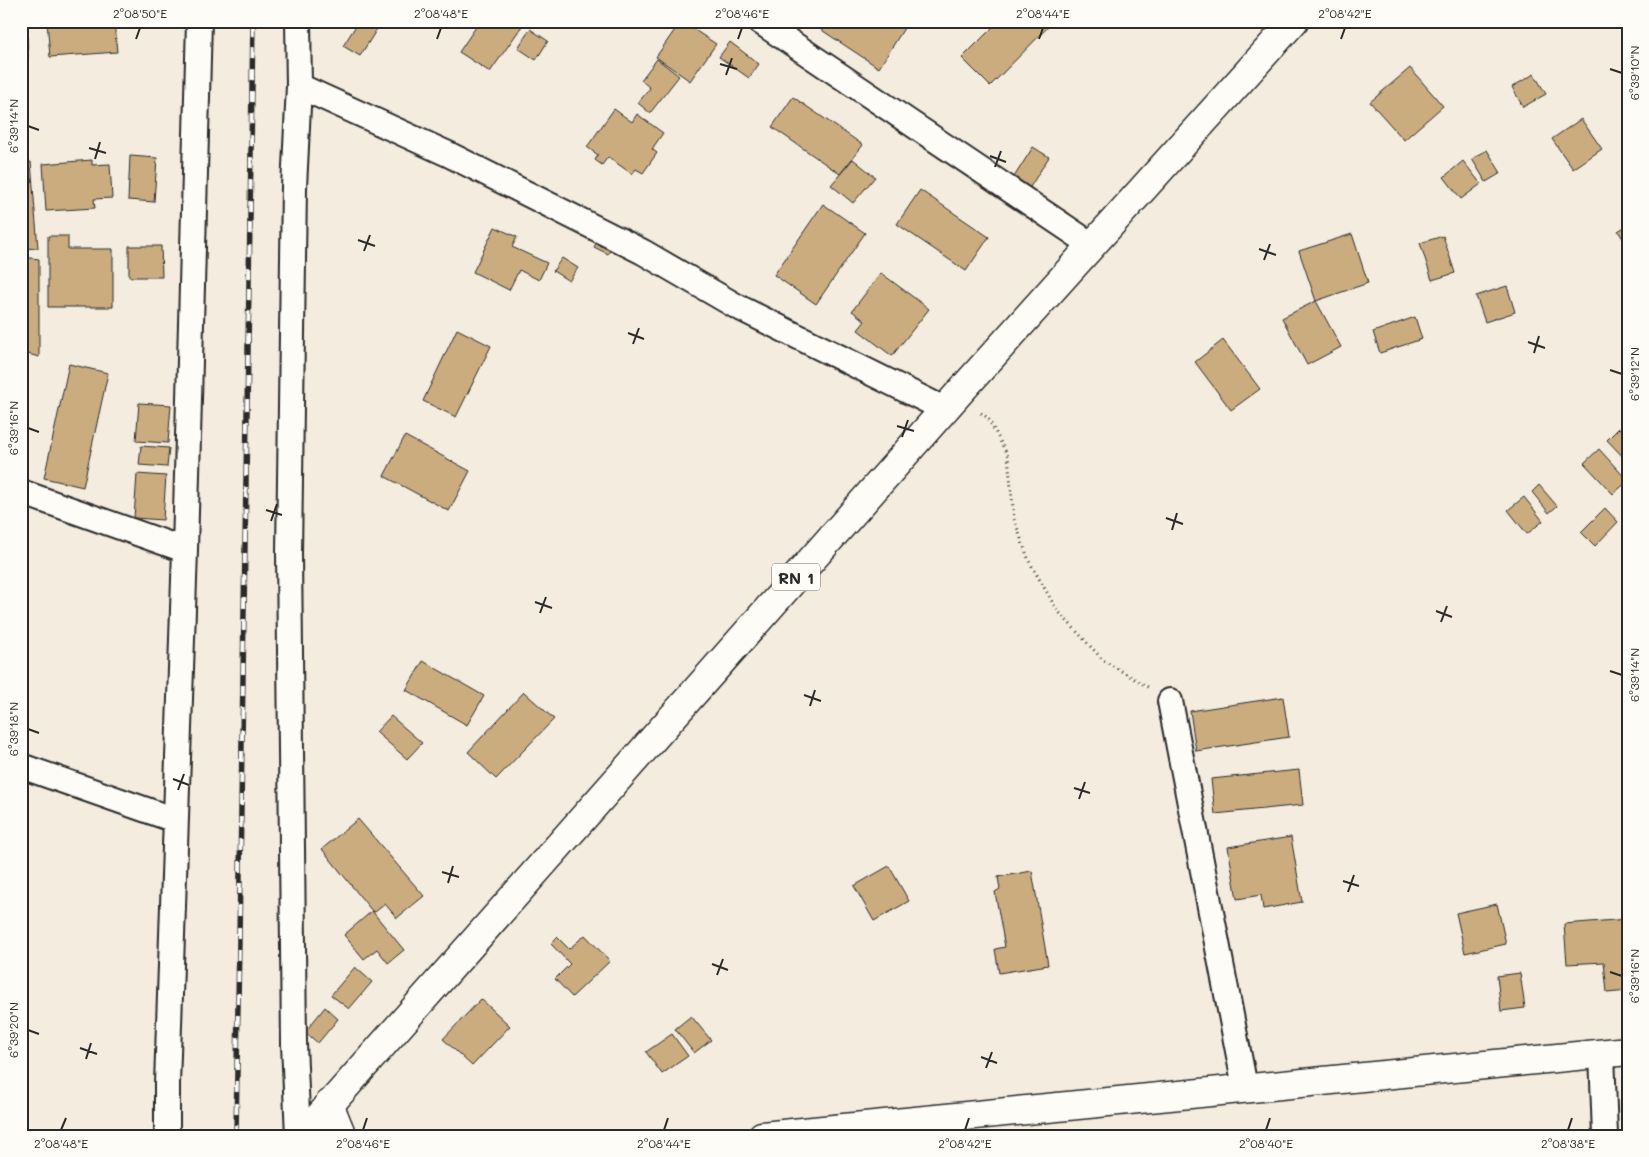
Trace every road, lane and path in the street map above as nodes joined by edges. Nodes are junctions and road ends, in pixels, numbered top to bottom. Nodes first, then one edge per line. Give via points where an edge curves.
1 (199, 21) edge
2 (298, 21) edge
3 (759, 21) edge
4 (1294, 21) edge
5 (299, 86) junction
6 (1092, 245) junction
7 (951, 401) junction
8 (21, 492) edge
9 (185, 550) junction
10 (1170, 701) joint
11 (21, 766) edge
12 (175, 820) junction
13 (1615, 1052) edge
14 (1245, 1088) junction
15 (329, 1104) junction
16 (167, 1136) edge
17 (298, 1136) edge
18 (302, 1136) edge
19 (342, 1136) edge
20 (762, 1136) edge
21 (1605, 1136) edge

1 - 9 street
2 - 5 street
3 - 6 street
4 - 6 main road, RN 1
5 - 7 street via 448,154 643,252 736,306
5 - 17 street via 294,187 289,553 294,1044
6 - 7 main road, RN 1
7 - 10 path via 988,418 1008,456 1014,519 1029,561 1057,610 1104,660
7 - 15 main road, RN 1
8 - 9 street
9 - 12 street
10 - 14 street
11 - 12 street
12 - 16 street
13 - 14 main road
13 - 21 street
14 - 20 main road
15 - 18 main road, RN 1
15 - 19 main road

